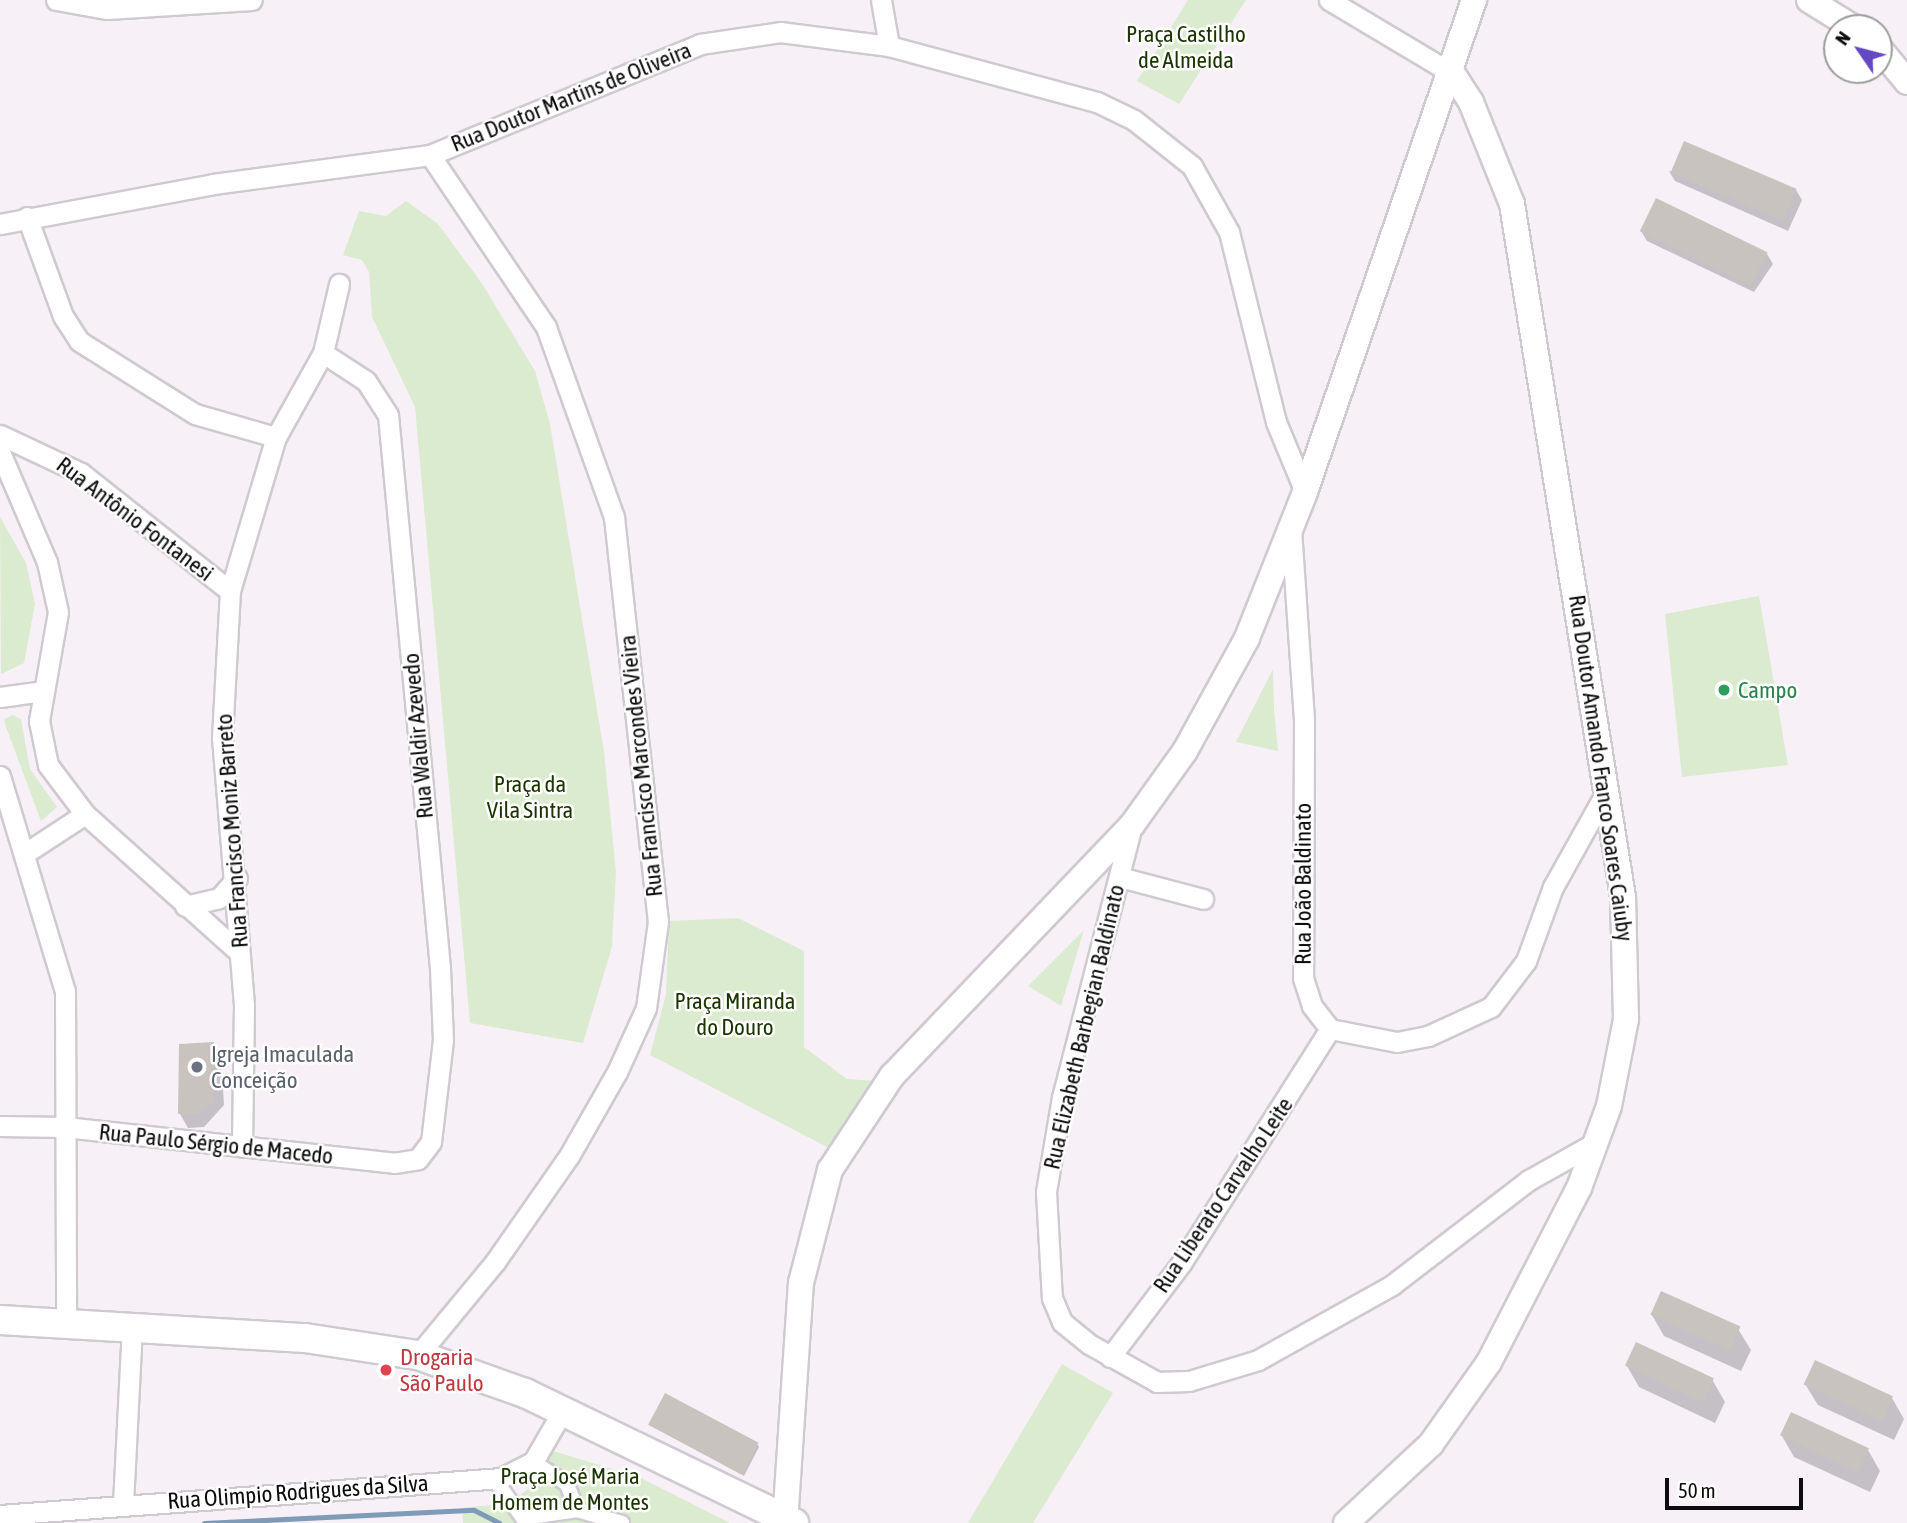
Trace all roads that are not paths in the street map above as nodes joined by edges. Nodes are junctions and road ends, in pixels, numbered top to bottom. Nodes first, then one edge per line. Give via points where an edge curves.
1 (56, 0) edge
2 (252, 0) edge
3 (881, 0) edge
4 (1329, 0) edge
5 (1474, 0) edge
6 (1808, 0) edge
7 (1831, 14) edge
8 (889, 46) junction
9 (1893, 65) edge
10 (1453, 74) junction
11 (1907, 82) edge
12 (429, 155) junction
13 (27, 217) junction
14 (0, 223) edge
15 (339, 284) dead end
16 (323, 353) junction
17 (0, 435) edge
18 (276, 437) junction
19 (0, 452) edge
20 (1305, 492) junction
21 (1291, 526) junction
22 (230, 591) junction
23 (43, 691) junction
24 (0, 697) edge
25 (0, 776) edge
26 (1606, 793) junction
27 (85, 814) junction
28 (1132, 825) junction
29 (27, 852) junction
30 (1120, 877) junction
31 (237, 878) junction
32 (1203, 899) dead end
33 (185, 906) junction
34 (239, 952) junction
35 (1330, 1029) junction
36 (0, 1126) edge
37 (65, 1127) junction
38 (1595, 1143) junction
39 (242, 1147) junction
40 (427, 1149) joint
41 (66, 1319) junction
42 (0, 1320) edge
43 (132, 1325) junction
44 (418, 1355) junction
45 (1110, 1357) junction
46 (563, 1410) junction
47 (533, 1462) junction
48 (495, 1479) junction
49 (720, 1485) junction
50 (123, 1504) junction
51 (577, 1510) junction
52 (0, 1515) edge
53 (788, 1522) edge
54 (622, 1523) edge
55 (747, 1523) edge
56 (1346, 1523) edge

1 - 2 street via 107,9
3 - 8 street
4 - 10 street
5 - 10 street
6 - 7 street
8 - 12 street, Rua Doutor Martins de Oliveira via 780,32 699,44
8 - 20 street, Rua Doutor Martins de Oliveira via 1097,102 1134,120 1192,166 1229,232 1276,422
9 - 11 street
10 - 20 street
10 - 26 street, Rua Doutor Amando Franco Soares Caiuby via 1477,114 1512,204
12 - 13 street, Rua Doutor Martins de Oliveira
12 - 44 street, Rua Francisco Marcondes Vieira via 546,327 614,517 658,922 646,1008 617,1072 495,1262
13 - 14 street, Rua Doutor Martins de Oliveira
13 - 18 street via 62,316 79,341 195,414
15 - 16 street, Rua Francisco Moniz Barreto
16 - 18 street, Rua Francisco Moniz Barreto
16 - 40 street, Rua Waldir Azevedo via 366,381 388,415 442,1004
17 - 22 street, Rua Antônio Fontanesi via 80,473
18 - 22 street, Rua Francisco Moniz Barreto
19 - 23 street via 47,562 58,612
20 - 21 street
21 - 28 street via 1247,638 1185,751
21 - 35 street, Rua João Baldinato via 1304,722 1303,978 1312,1006
22 - 31 street, Rua Francisco Moniz Barreto via 222,738
23 - 24 street
23 - 27 street via 39,721 48,765
25 - 29 street
26 - 35 street via 1553,887 1526,961 1491,1007 1428,1036 1397,1042
26 - 38 street, Rua Doutor Amando Franco Soares Caiuby via 1623,897 1626,1019
27 - 29 street
27 - 33 street
28 - 30 street, Rua Elizabeth Barbegian Baldinato
28 - 53 street via 892,1076 830,1170 801,1283
29 - 37 street via 65,991
30 - 32 street
30 - 45 street, Rua Elizabeth Barbegian Baldinato via 1062,1097 1046,1192 1052,1298 1062,1322
31 - 33 street via 219,898
31 - 34 street, Rua Francisco Moniz Barreto
33 - 34 street
34 - 39 street, Rua Francisco Moniz Barreto via 247,1101
35 - 45 street, Rua Liberato Carvalho Leite via 1182,1262
36 - 37 street, Rua Paulo Sérgio de Macedo
37 - 39 street, Rua Paulo Sérgio de Macedo
37 - 41 street
38 - 45 street, Rua Elizabeth Barbegian Baldinato via 1529,1180 1392,1285 1258,1360 1177,1383 1147,1379
38 - 56 street, Rua Doutor Amando Franco Soares Caiuby via 1579,1188 1489,1362 1431,1444
39 - 40 street, Rua Paulo Sérgio de Macedo via 394,1163 418,1159
41 - 42 main road
41 - 43 main road
43 - 44 main road via 305,1338
43 - 50 street
44 - 46 main road
46 - 47 street
46 - 49 main road
47 - 48 street, Rua Olimpio Rodrigues da Silva
47 - 51 street via 568,1484
48 - 50 street, Rua Olimpio Rodrigues da Silva
48 - 51 street via 523,1518
49 - 53 main road
49 - 55 main road
50 - 52 street, Rua Olimpio Rodrigues da Silva
51 - 54 street

